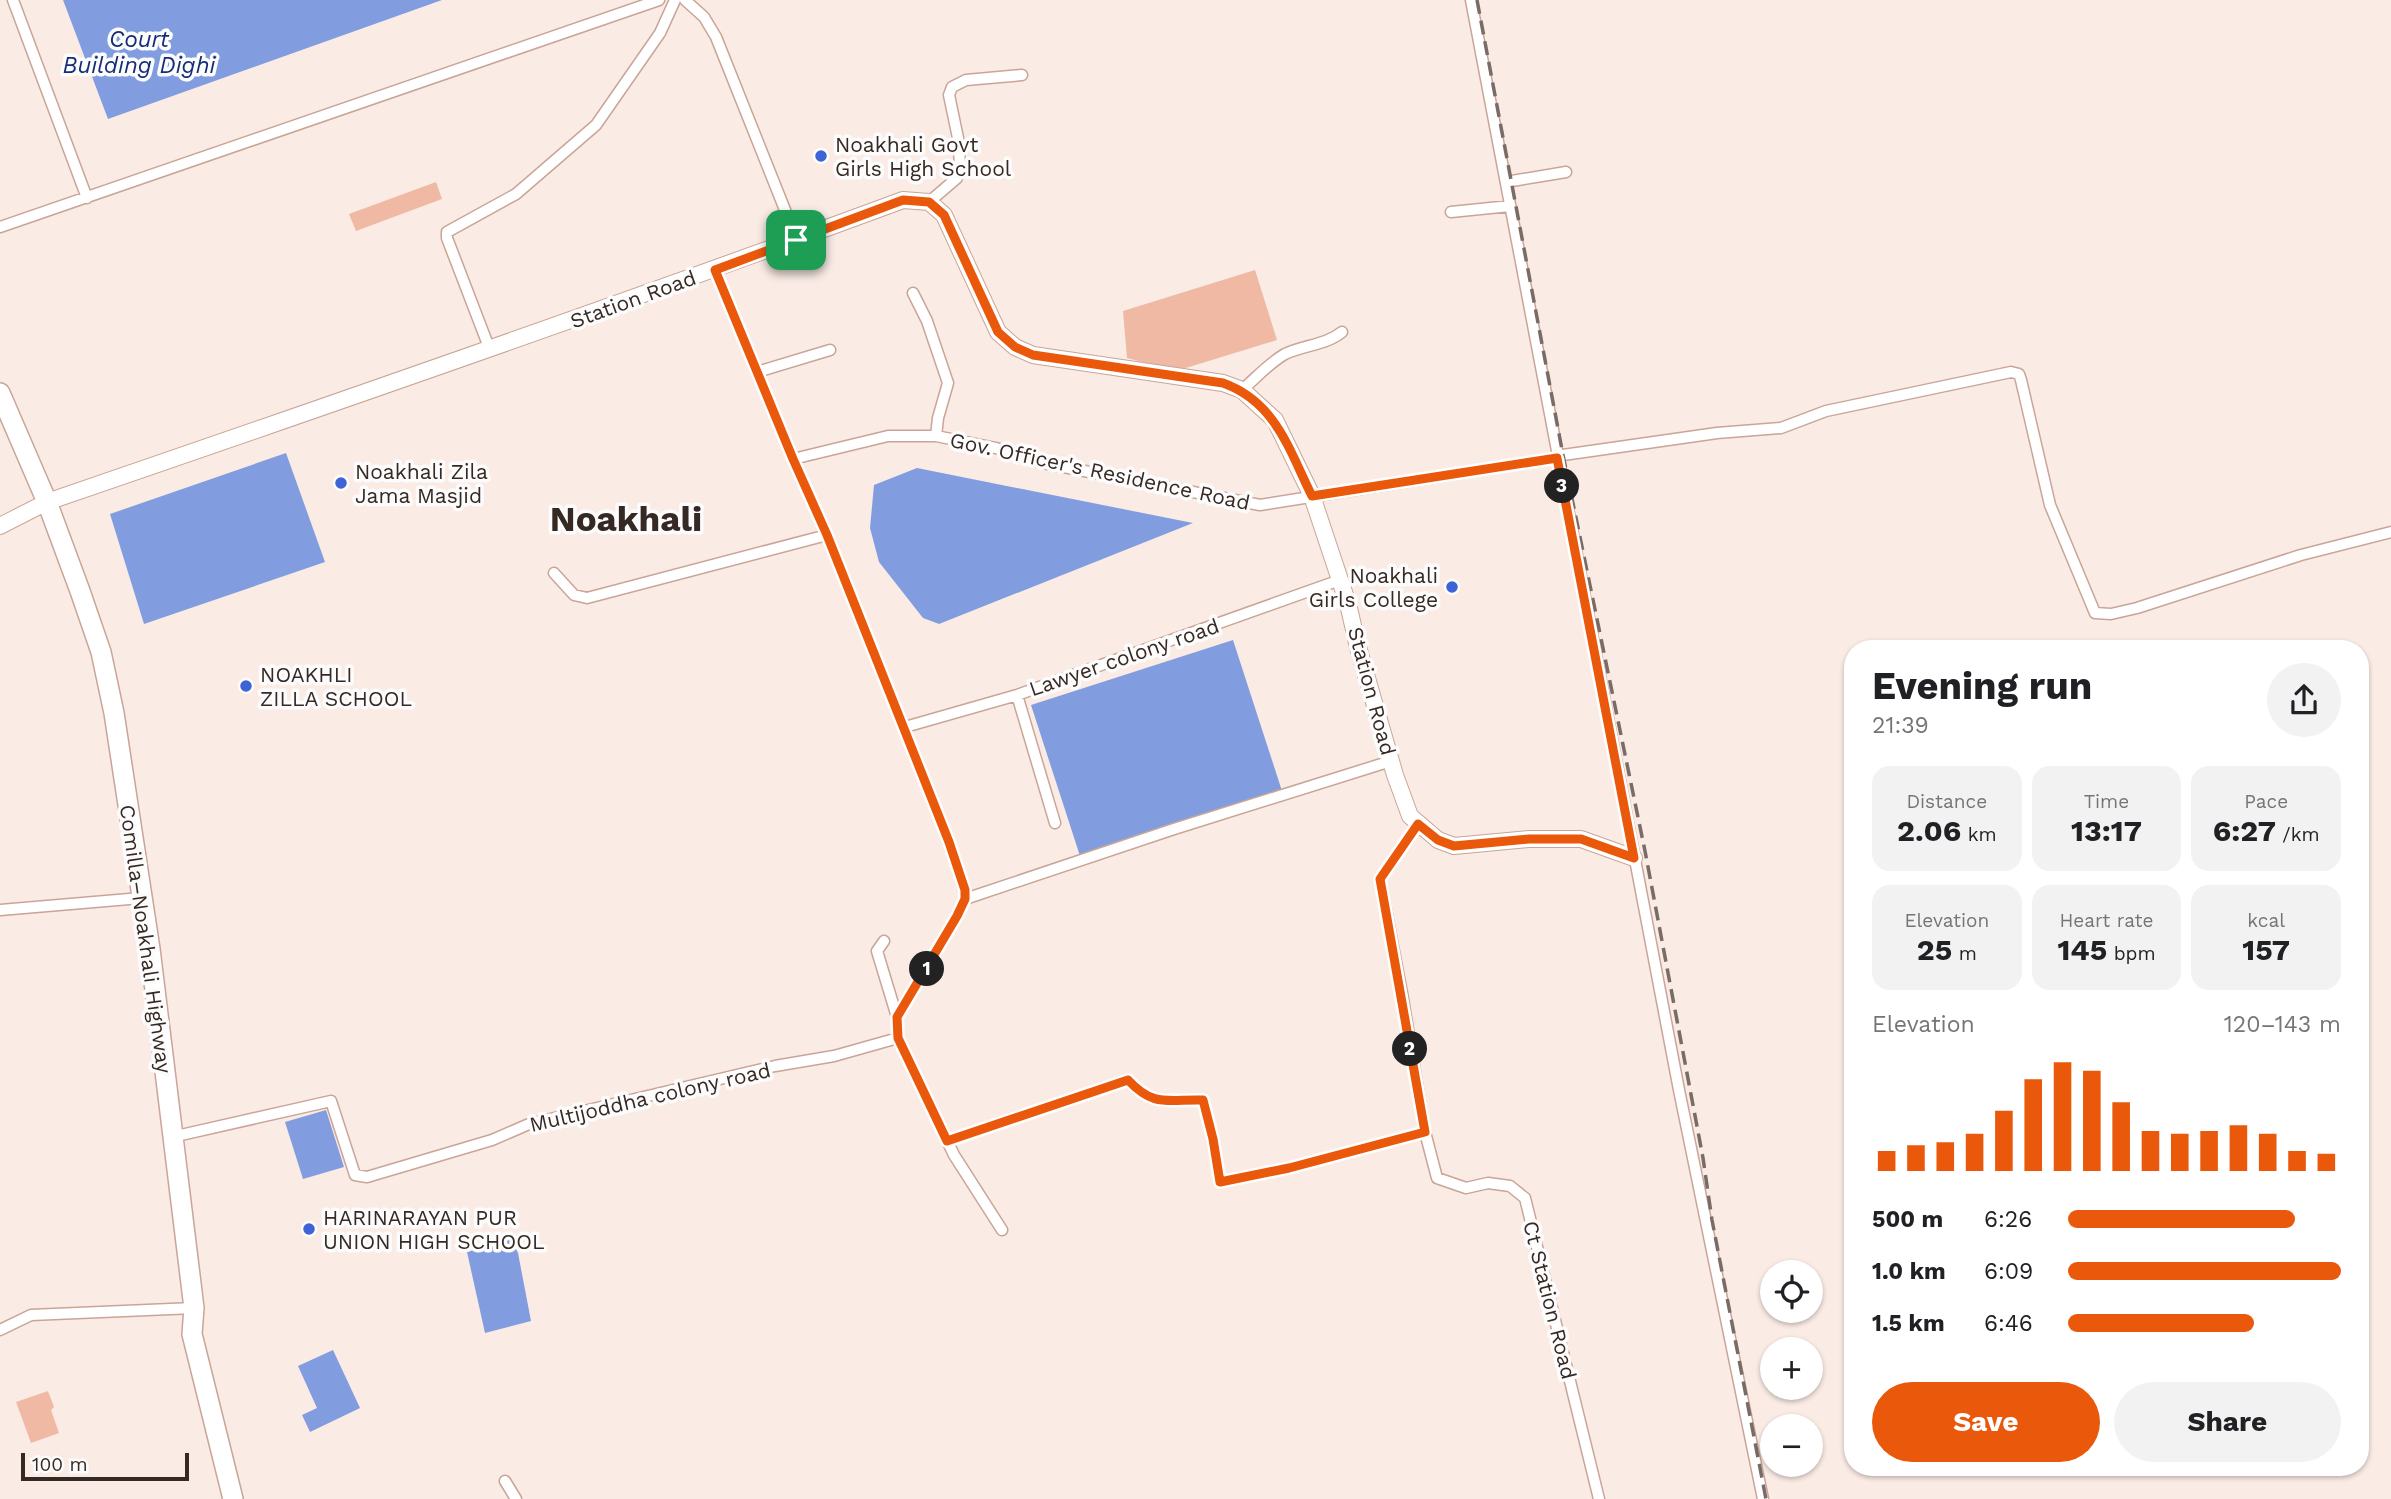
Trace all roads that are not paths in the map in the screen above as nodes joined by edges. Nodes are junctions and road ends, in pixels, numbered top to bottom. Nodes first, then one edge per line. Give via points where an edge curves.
1 (13, 0) edge
2 (659, 0) edge
3 (676, 0) edge
4 (685, 0) edge
5 (1471, 0) edge
6 (1022, 75) dead end
7 (1566, 172) dead end
8 (1506, 182) junction
9 (86, 198) junction
10 (929, 202) junction
11 (1510, 206) junction
12 (1451, 212) dead end
13 (0, 227) edge
14 (796, 240) junction
15 (715, 270) junction
16 (914, 293) dead end
17 (1342, 332) dead end
18 (490, 350) junction
19 (830, 350) dead end
20 (757, 372) junction
21 (1242, 390) junction
22 (0, 393) edge
23 (936, 436) junction
24 (1557, 458) junction
25 (793, 459) junction
26 (1312, 496) junction
27 (47, 502) junction
28 (0, 526) edge
29 (2391, 532) edge
30 (827, 535) junction
31 (554, 573) dead end
32 (1340, 580) junction
33 (1017, 695) junction
34 (905, 727) junction
35 (1391, 761) junction
36 (1055, 823) dead end
37 (1418, 824) junction
38 (1634, 858) junction
39 (141, 898) junction
40 (965, 899) junction
41 (0, 910) edge
42 (884, 941) dead end
43 (897, 1017) junction
44 (891, 1037) junction
45 (1425, 1132) junction
46 (172, 1137) junction
47 (947, 1141) junction
48 (1002, 1230) dead end
49 (194, 1308) junction
50 (0, 1330) edge
51 (505, 1481) dead end
52 (233, 1499) edge
53 (516, 1499) edge
54 (1599, 1499) edge
55 (1763, 1499) edge

1 - 9 street
2 - 9 street
3 - 18 street via 660,33 596,125 516,194 447,232
4 - 14 street via 704,17 716,37
5 - 8 street
6 - 10 street via 967,80 953,88 949,95 960,164 957,178
7 - 8 street
8 - 11 street
9 - 13 street
10 - 14 street, Station Road via 903,200
10 - 21 street, Station Road via 944,215 998,332 1015,347 1033,355 1223,383
11 - 12 street
11 - 24 street
14 - 15 street, Station Road
15 - 18 street, Station Road
15 - 20 street
16 - 23 street via 948,383
17 - 21 street via 1286,354
18 - 27 street, Station Road
19 - 20 street
20 - 25 street
21 - 26 street, Station Road via 1275,420
22 - 27 highway, Comilla–Noakhali Highway
23 - 25 street, Gov. Officer's Residence Road via 888,436
23 - 26 street, Gov. Officer's Residence Road via 1043,463 1260,505
24 - 26 street, Gov. Officer's Residence Road
24 - 29 street, Gov. Officer's Residence Road via 1717,433 1781,428 1826,411 2011,372 2021,380 2050,505 2095,612 2111,614 2137,608 2301,555
24 - 38 street
25 - 30 street
26 - 32 street, Station Road
27 - 28 street, Station Road
27 - 39 highway, Comilla–Noakhali Highway via 101,652
30 - 31 street via 587,598 574,595
30 - 34 street
32 - 33 street, Lawyer colony road
32 - 35 street, Station Road
33 - 34 street, Lawyer colony road
33 - 36 street
34 - 40 street via 949,842
35 - 37 street, Station Road via 1410,816
35 - 40 street
37 - 38 street, Station Road via 1454,846 1581,839
37 - 45 street via 1380,879
38 - 55 street
39 - 41 street
39 - 46 highway, Comilla–Noakhali Highway
40 - 43 street
42 - 43 street via 877,951
43 - 44 street
44 - 46 street, Multijoddha colony road via 834,1056 529,1124 492,1140 368,1177 355,1175 331,1101
44 - 47 street
45 - 47 street via 1220,1182 1203,1100 1154,1100 1128,1080
45 - 54 street, Ct Station Road via 1437,1178 1466,1188 1488,1183 1510,1186 1525,1198
46 - 49 highway, Comilla–Noakhali Highway
47 - 48 street
49 - 50 street via 31,1315
49 - 52 highway, Comilla–Noakhali Highway via 192,1334
51 - 53 street

